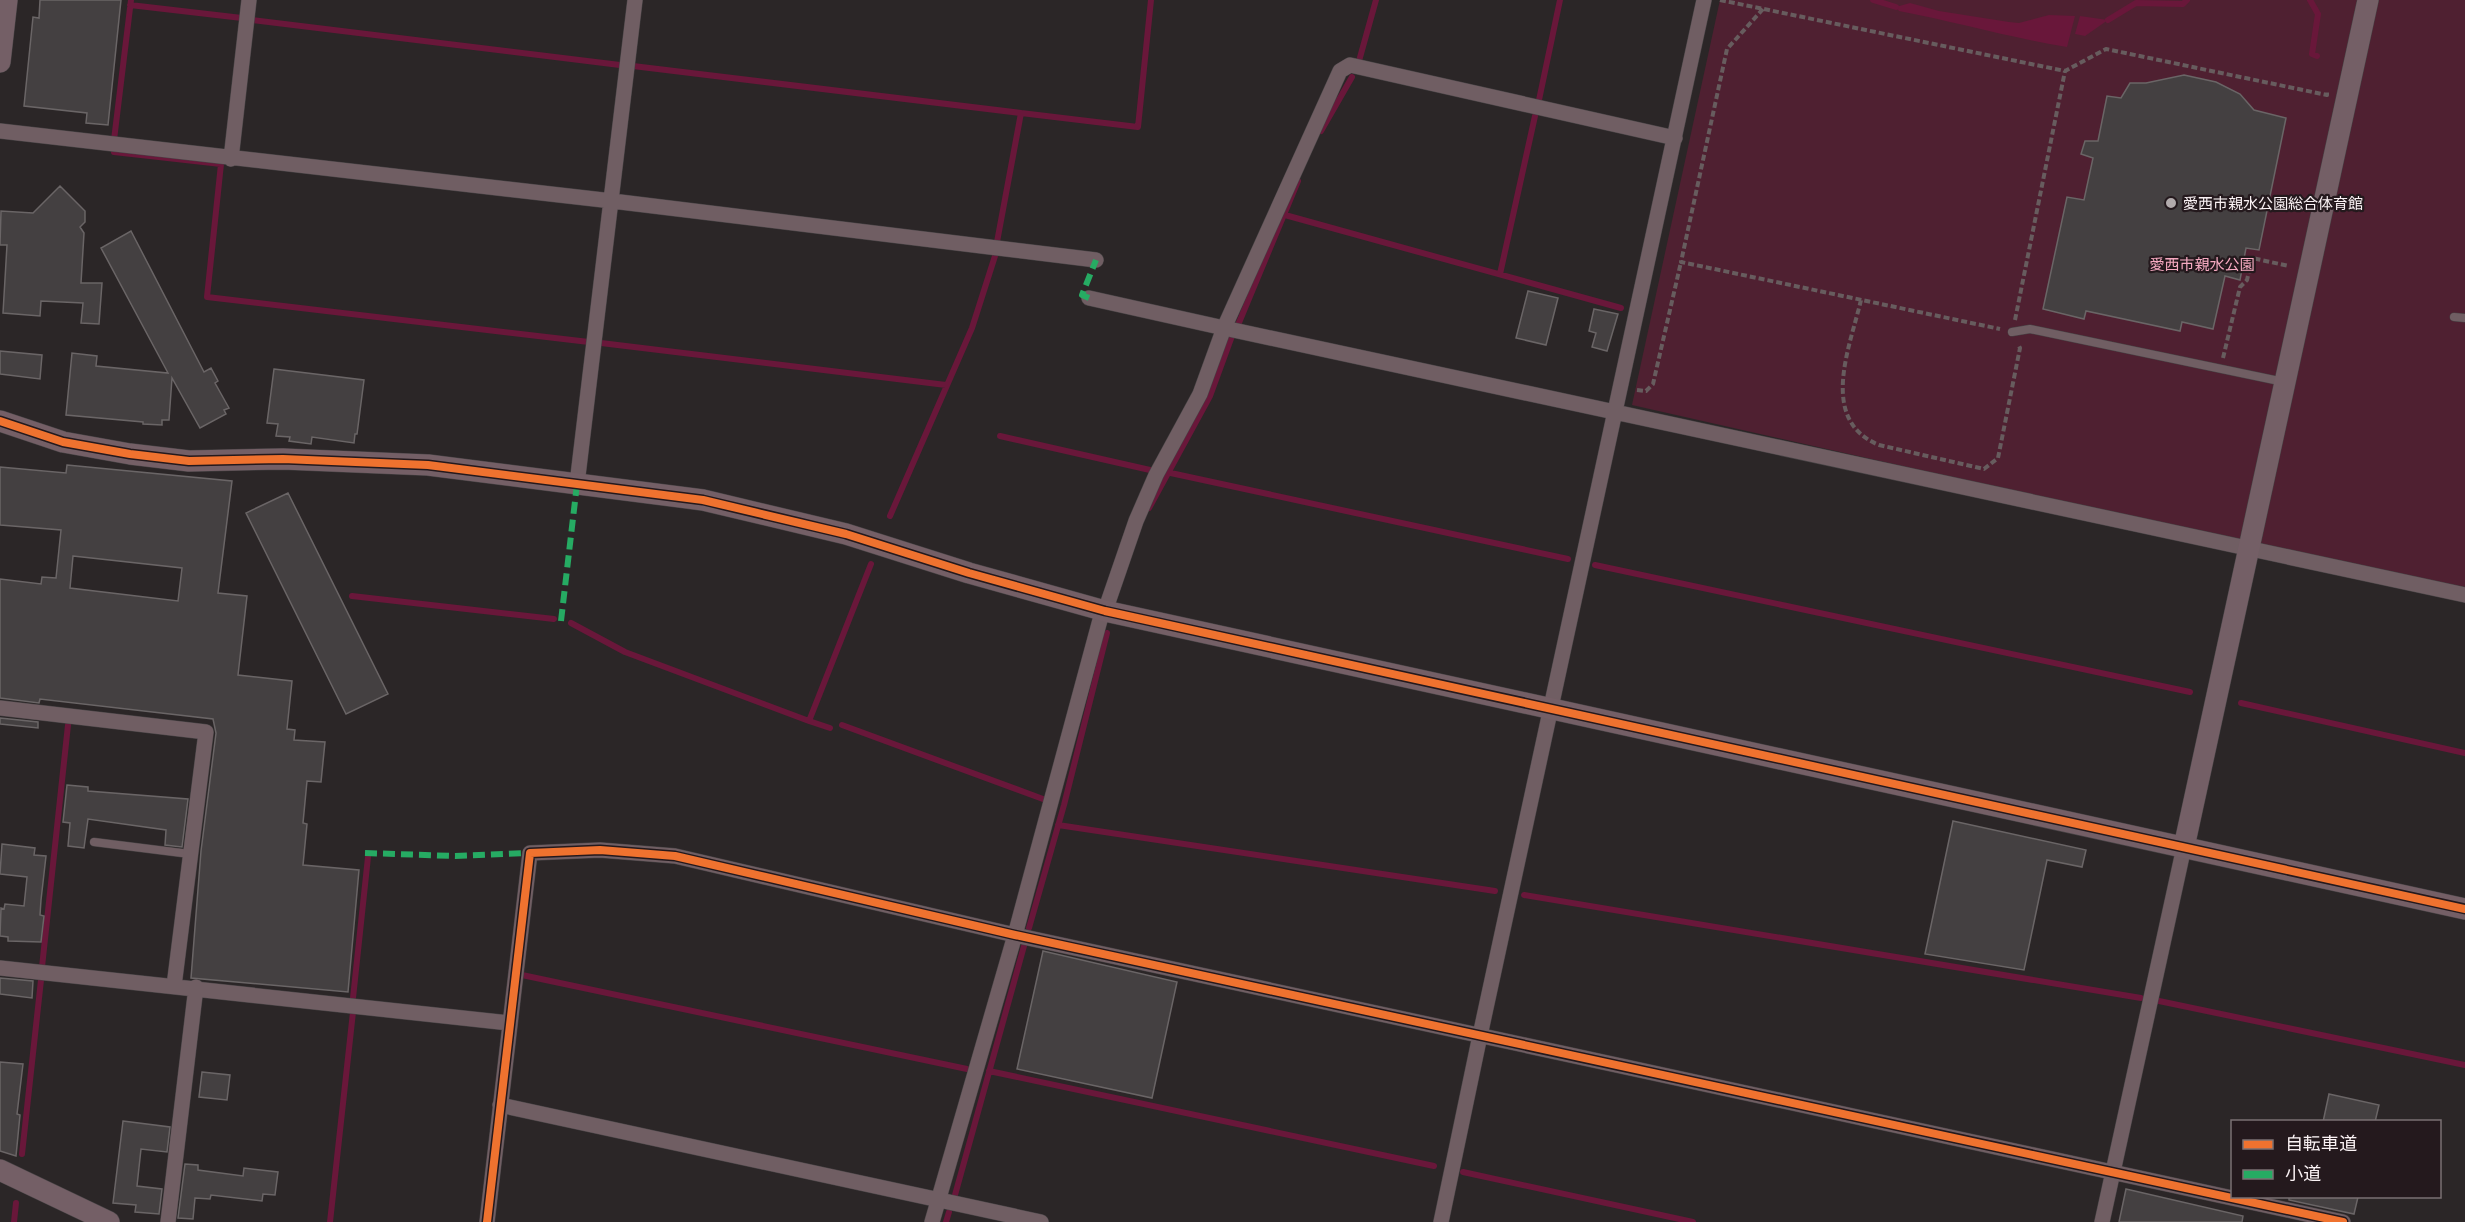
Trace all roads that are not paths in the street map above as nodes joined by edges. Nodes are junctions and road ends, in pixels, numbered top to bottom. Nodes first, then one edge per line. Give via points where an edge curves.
1 (7, 0) edge
2 (249, 0) edge
3 (635, 0) edge
4 (1704, 0) edge
5 (2368, 0) edge
6 (0, 62) edge
7 (0, 131) edge
8 (1675, 138) junction
9 (231, 159) junction
10 (612, 201) junction
11 (1096, 260) dead end
12 (1089, 298) dead end
13 (2454, 317) dead end
14 (2465, 318) edge
15 (1224, 328) junction
16 (2012, 332) road end
17 (2285, 382) junction
18 (1615, 411) junction
19 (0, 421) edge
20 (577, 484) junction
21 (2248, 548) junction
22 (2465, 595) edge
23 (1105, 611) junction
24 (0, 708) edge
25 (1549, 710) junction
26 (94, 842) dead end
27 (2184, 847) junction
28 (190, 854) junction
29 (2465, 909) edge
30 (1015, 935) junction
31 (0, 968) edge
32 (174, 986) junction
33 (196, 987) junction
34 (509, 1023) junction
35 (1480, 1035) junction
36 (500, 1105) junction
37 (0, 1170) edge
38 (2112, 1172) junction
39 (2231, 1198) edge
40 (2232, 1198) edge
41 (939, 1200) junction
42 (109, 1222) edge
43 (168, 1222) edge
44 (487, 1222) edge
45 (932, 1222) edge
46 (1041, 1222) edge
47 (1441, 1222) edge
48 (2102, 1222) edge
49 (2343, 1222) edge

1 - 6 street
2 - 9 street
3 - 10 street
4 - 8 street
5 - 17 street
7 - 9 street
8 - 15 street via 1350,65 1340,71
8 - 18 street
9 - 10 street
10 - 11 street
10 - 20 street
12 - 15 street
13 - 14 lane
15 - 18 street
15 - 23 street via 1200,394 1136,521
16 - 17 lane via 2031,329
17 - 21 street
18 - 21 street
18 - 25 street
19 - 20 street via 63,442 189,461 283,459 428,465
20 - 23 street via 703,500 846,534
21 - 22 street
21 - 27 street
23 - 25 street
23 - 30 street
24 - 28 street via 206,732
25 - 27 street
25 - 35 street
26 - 28 lane
27 - 29 street
27 - 38 street
28 - 32 street
30 - 34 street via 675,856 600,850 530,853
30 - 35 street
30 - 41 street
31 - 32 street
32 - 33 street
33 - 34 street
33 - 43 street
34 - 36 street
35 - 38 street
35 - 47 street
36 - 41 street
36 - 44 street
37 - 42 street
38 - 39 street
38 - 48 street
40 - 49 street
41 - 45 street
41 - 46 street

